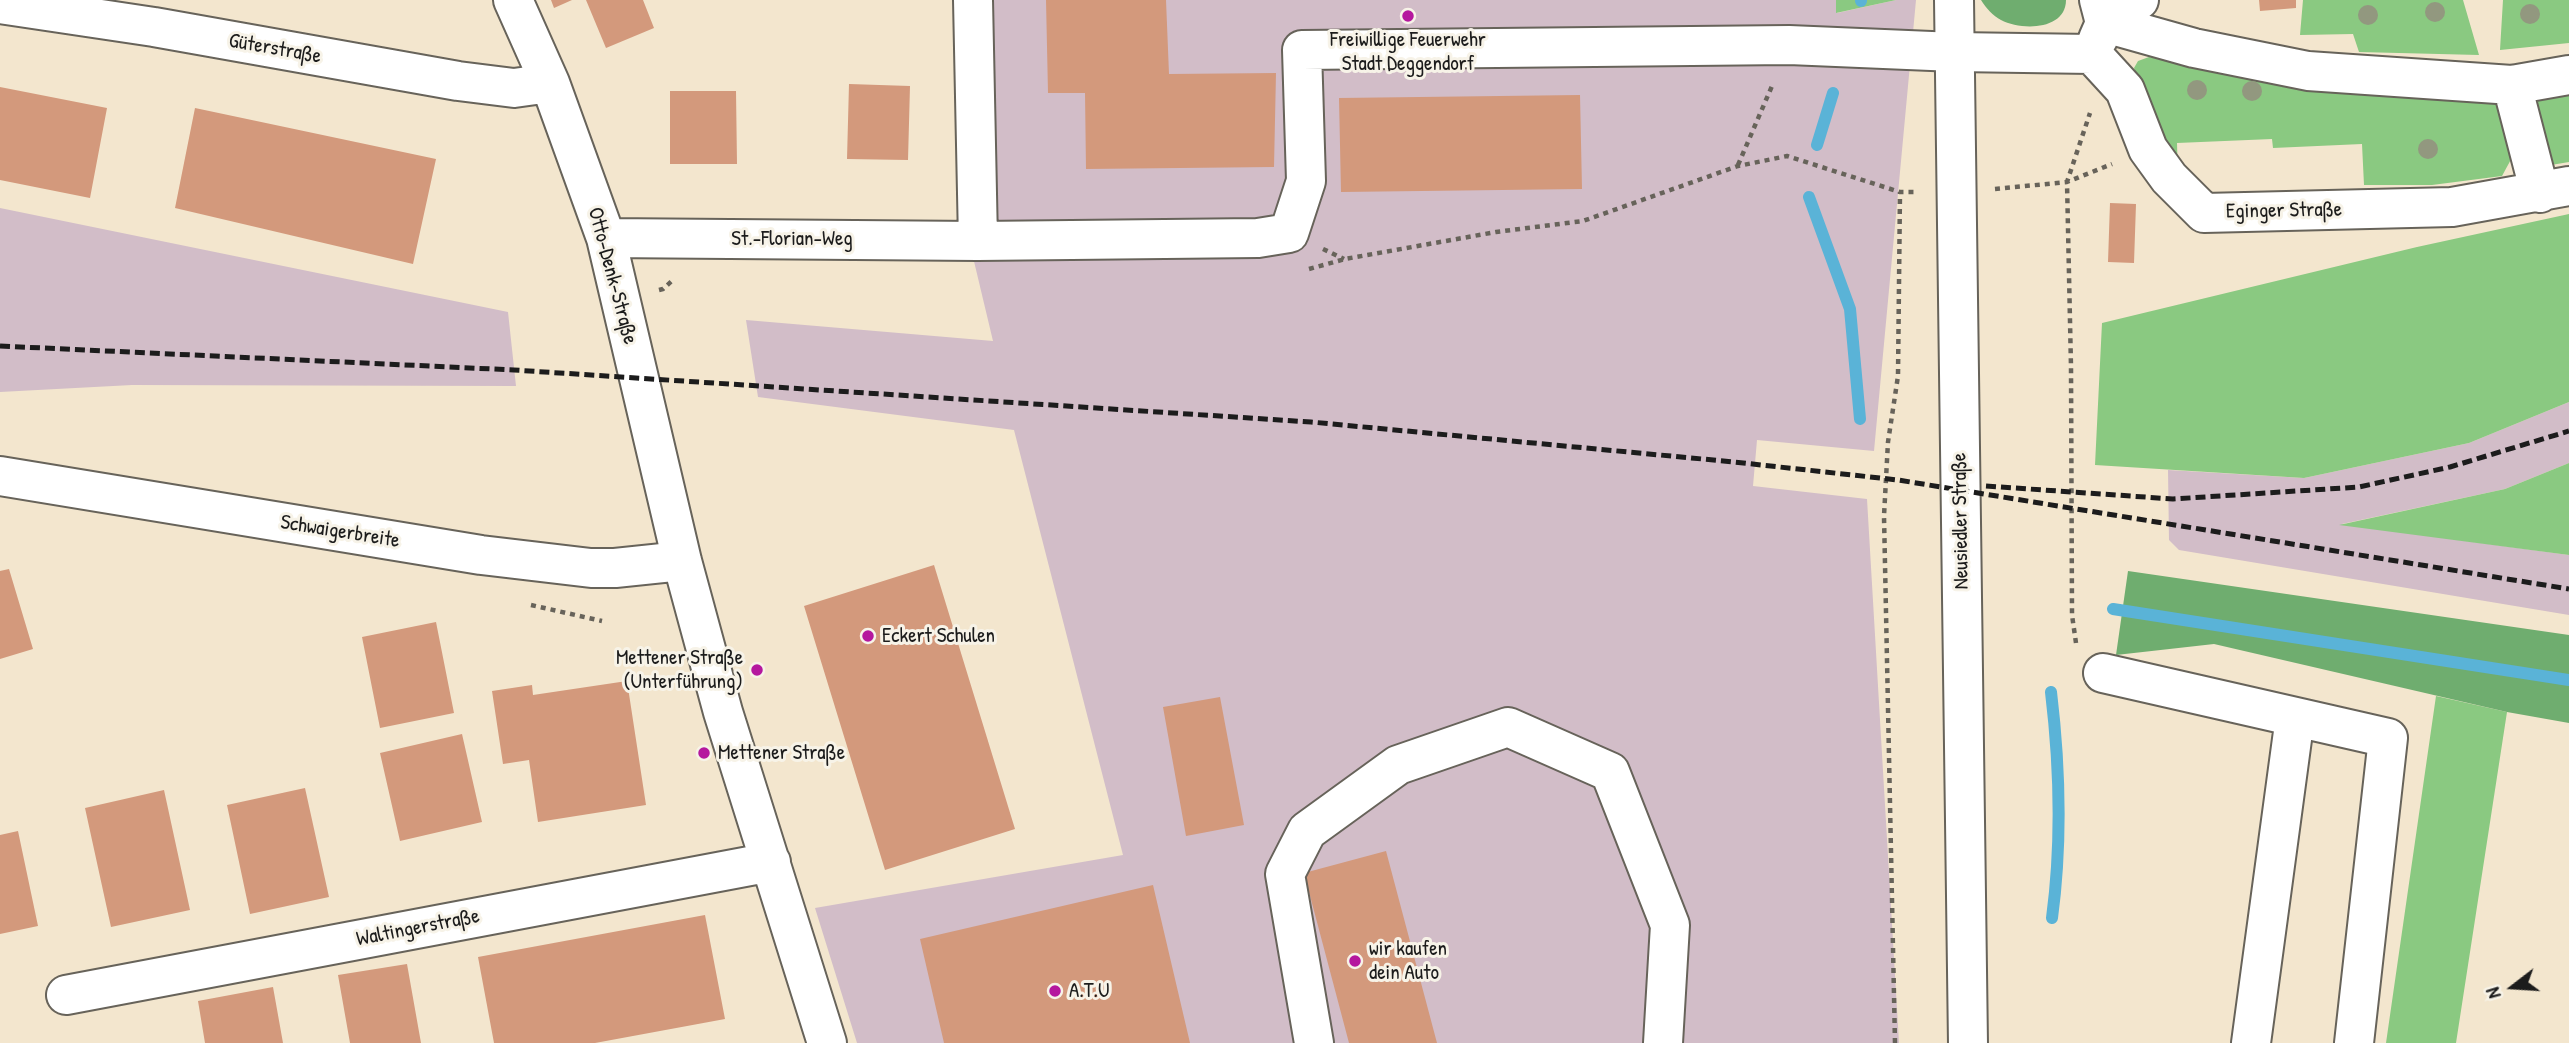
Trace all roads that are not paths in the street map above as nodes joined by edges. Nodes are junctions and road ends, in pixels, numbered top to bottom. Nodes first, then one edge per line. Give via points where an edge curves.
1 (513, 0) edge
2 (973, 0) edge
3 (1954, 0) edge
4 (2139, 0) edge
5 (0, 4) edge
6 (2100, 36) edge
7 (1955, 52) junction
8 (2569, 75) edge
9 (550, 83) junction
10 (2512, 85) junction
11 (2555, 190) edge
12 (606, 239) junction
13 (978, 241) junction
14 (0, 475) edge
15 (681, 561) junction
16 (2103, 673) road end
17 (2295, 717) junction
18 (771, 862) junction
19 (66, 995) dead end
20 (827, 1043) edge
21 (1314, 1043) edge
22 (1662, 1043) edge
23 (1968, 1043) edge
24 (2251, 1043) edge
25 (2354, 1043) edge

1 - 9 street, Otto-Denk-Straße
2 - 13 street
3 - 7 street, Neusiedler Straße
4 - 6 street
5 - 9 street, Güterstraße via 458,81 514,88
6 - 7 street
6 - 10 street via 2194,48 2308,71
6 - 11 street, Eginger Straße via 2148,149 2204,213 2452,207
7 - 13 street, St.-Florian-Weg via 1789,45 1302,50 1306,181 1289,233 1258,239
7 - 23 street, Neusiedler Straße
8 - 10 street
9 - 12 street, Otto-Denk-Straße
10 - 11 street
12 - 13 street, St.-Florian-Weg
12 - 15 street, Otto-Denk-Straße
14 - 15 street, Schwaigerbreite via 481,555 591,568
15 - 18 street
16 - 17 street
17 - 24 street
17 - 25 street via 2388,738
18 - 19 street, Waltingerstraße
18 - 20 street
21 - 22 street via 1285,874 1307,831 1398,765 1508,727 1610,772 1670,925

